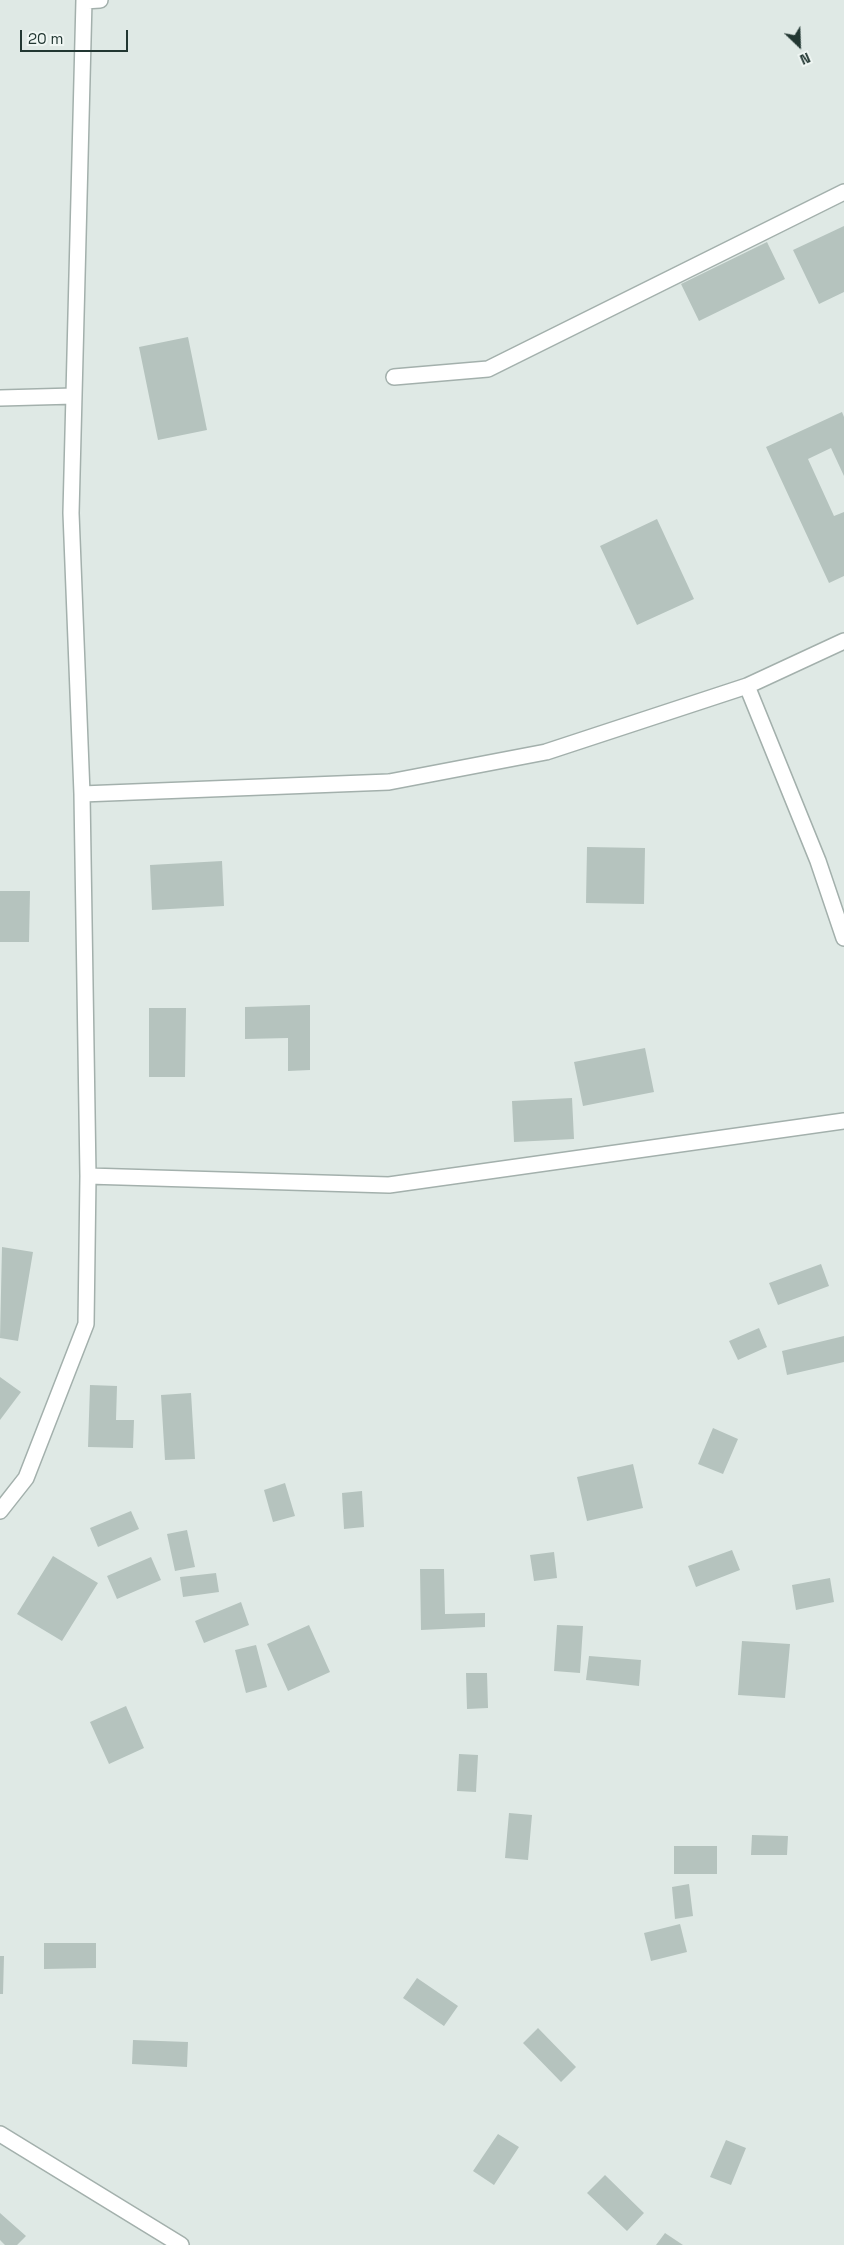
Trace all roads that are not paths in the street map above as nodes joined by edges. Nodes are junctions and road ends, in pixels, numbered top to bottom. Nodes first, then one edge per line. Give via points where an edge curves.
1 (100, 0) edge
2 (84, 1) edge
3 (844, 192) edge
4 (394, 377) dead end
5 (74, 396) junction
6 (0, 398) edge
7 (844, 641) edge
8 (747, 686) junction
9 (82, 794) junction
10 (844, 938) edge
11 (844, 1121) edge
12 (88, 1176) junction
13 (0, 1511) edge
14 (0, 2134) edge
15 (181, 2245) edge

1 - 2 street
2 - 5 street
3 - 4 street via 488,369
5 - 6 street
5 - 9 street via 71,513
7 - 8 street
8 - 9 street via 546,752 389,782
8 - 10 street via 818,861
9 - 12 street
11 - 12 street via 389,1185
12 - 13 street via 86,1324 26,1478
14 - 15 street

